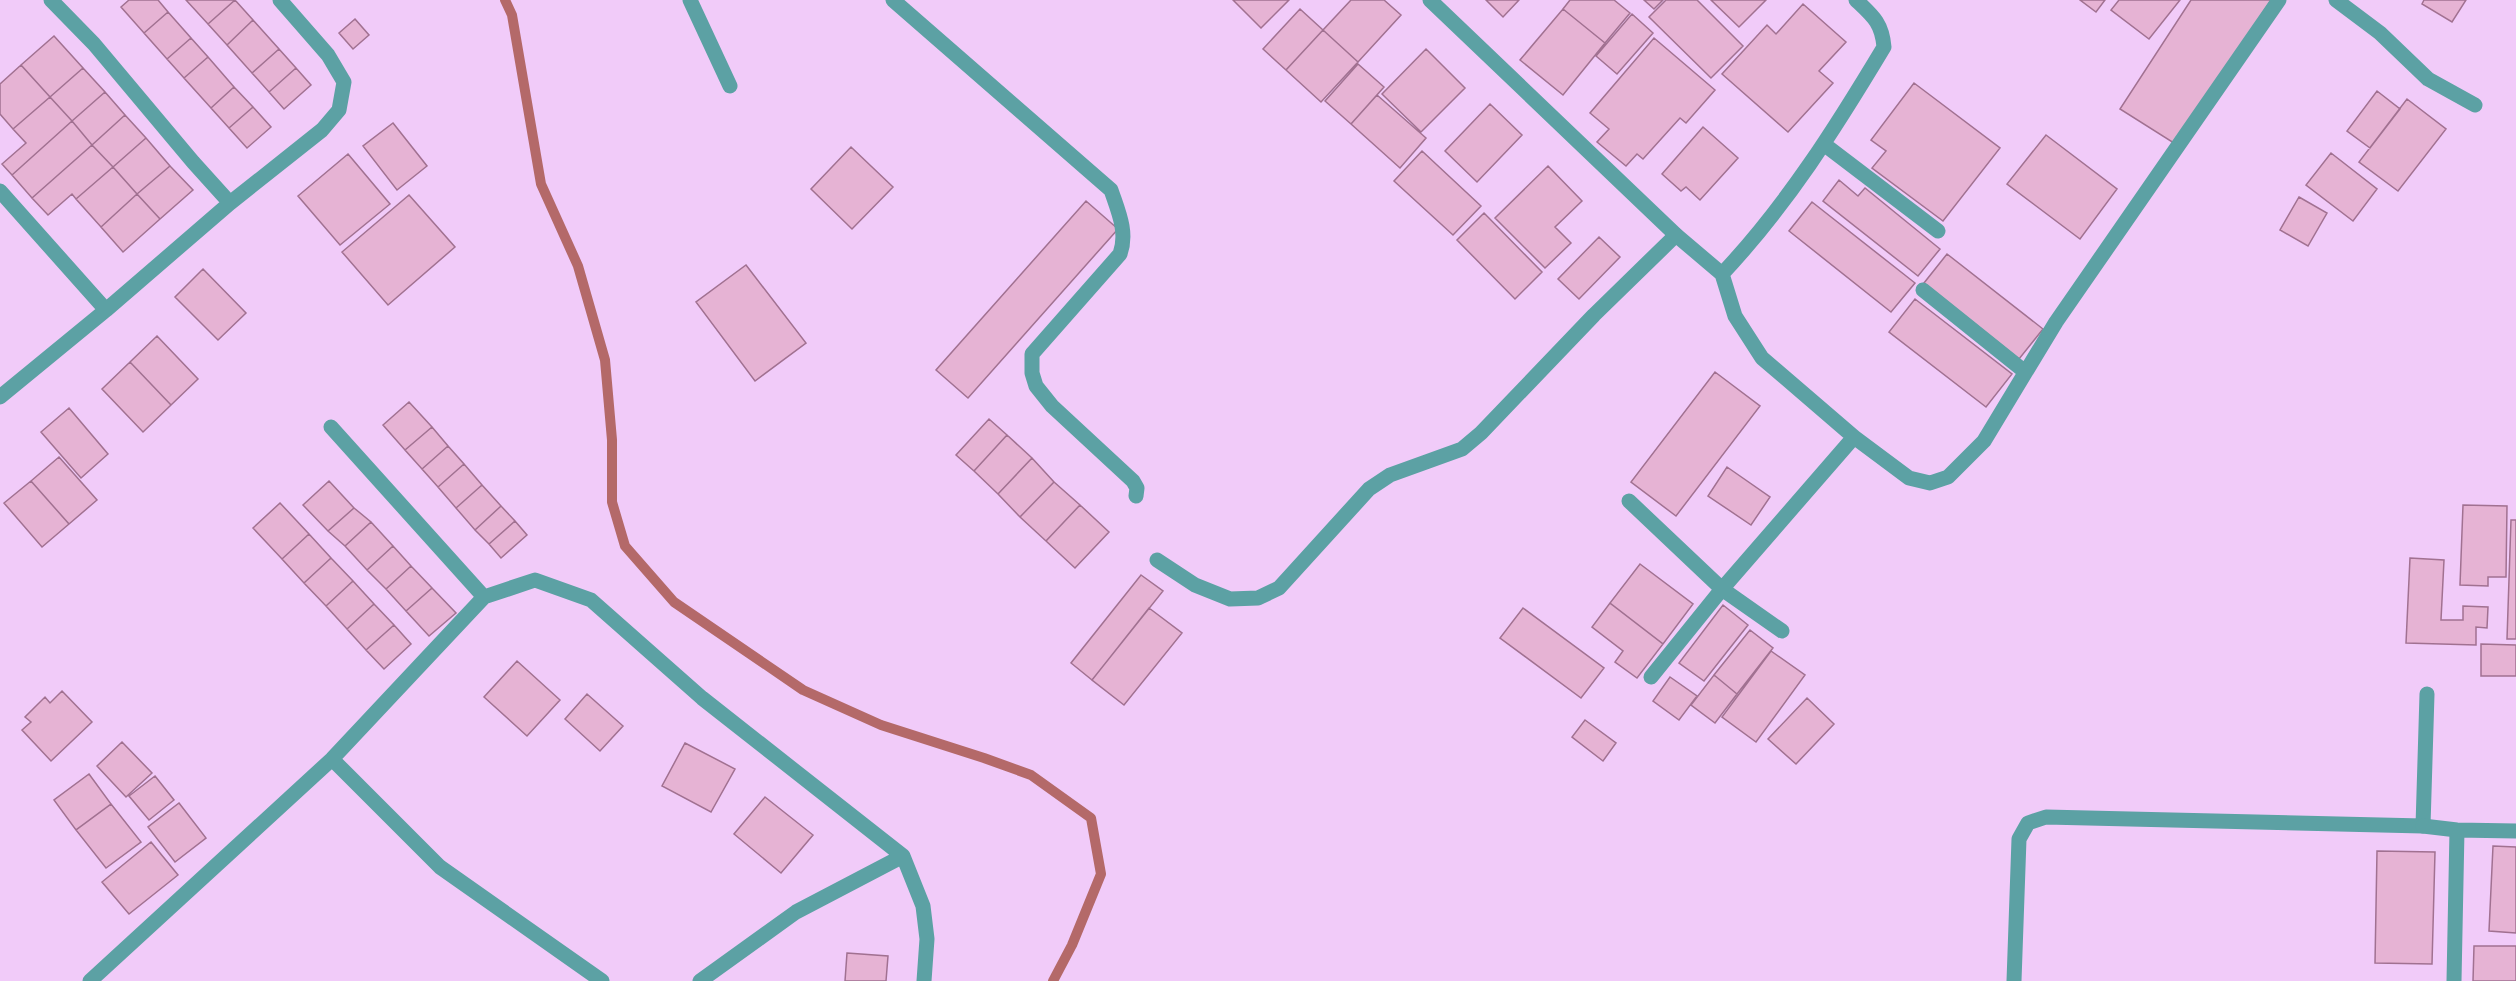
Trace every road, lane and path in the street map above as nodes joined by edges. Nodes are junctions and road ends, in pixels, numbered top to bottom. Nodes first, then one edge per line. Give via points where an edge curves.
1 (51, 0) edge
2 (280, 0) edge
3 (690, 0) edge
4 (893, 0) edge
5 (1430, 0) edge
6 (1856, 0) edge
7 (2279, 0) edge
8 (2337, 0) edge
9 (730, 86) dead end
10 (2475, 105) dead end
11 (1825, 144) junction
12 (0, 191) edge
13 (230, 203) junction
14 (1938, 231) dead end
15 (1676, 235) junction
16 (1722, 274) junction
17 (1923, 290) dead end
18 (106, 310) junction
19 (2024, 371) junction
20 (0, 397) edge
21 (331, 427) dead end
22 (1854, 437) junction
23 (1136, 496) dead end
24 (1629, 501) dead end
25 (1157, 560) dead end
26 (1722, 589) junction
27 (484, 597) junction
28 (1782, 631) dead end
29 (1651, 677) dead end
30 (2427, 694) dead end
31 (332, 759) junction
32 (2423, 826) junction
33 (2457, 830) junction
34 (2516, 831) edge
35 (903, 856) junction
36 (90, 981) edge
37 (602, 981) edge
38 (700, 981) edge
39 (924, 981) edge
40 (2014, 981) edge
41 (2454, 981) edge

1 - 13 street via 101,52
2 - 13 street via 328,55 344,82 339,110 322,130
3 - 9 street
4 - 23 street via 1111,190 1124,231 1120,254 1032,354 1032,373 1036,386 1052,406 1133,481
5 - 15 street
6 - 11 street via 1875,18 1884,47
7 - 19 street
8 - 10 street via 2380,33 2428,79
11 - 14 street
11 - 16 street via 1759,235
12 - 18 street
13 - 18 street
15 - 16 street
15 - 25 street via 1481,433 1462,449 1390,475 1369,489 1278,588 1258,598 1230,598 1195,585
16 - 22 street via 1735,316 1762,358
17 - 19 street
18 - 20 street
19 - 22 street via 1984,441 1948,477 1930,483 1909,478
21 - 27 street
22 - 26 street
24 - 26 street
26 - 28 street
26 - 29 street
27 - 31 street
27 - 35 street via 535,580 591,600 702,698
30 - 32 street
31 - 36 street
31 - 37 street via 440,867
32 - 33 street
32 - 40 street via 2046,817 2028,823 2019,839
33 - 34 street
33 - 41 street
35 - 38 street via 796,912
35 - 39 street via 923,906 927,939

